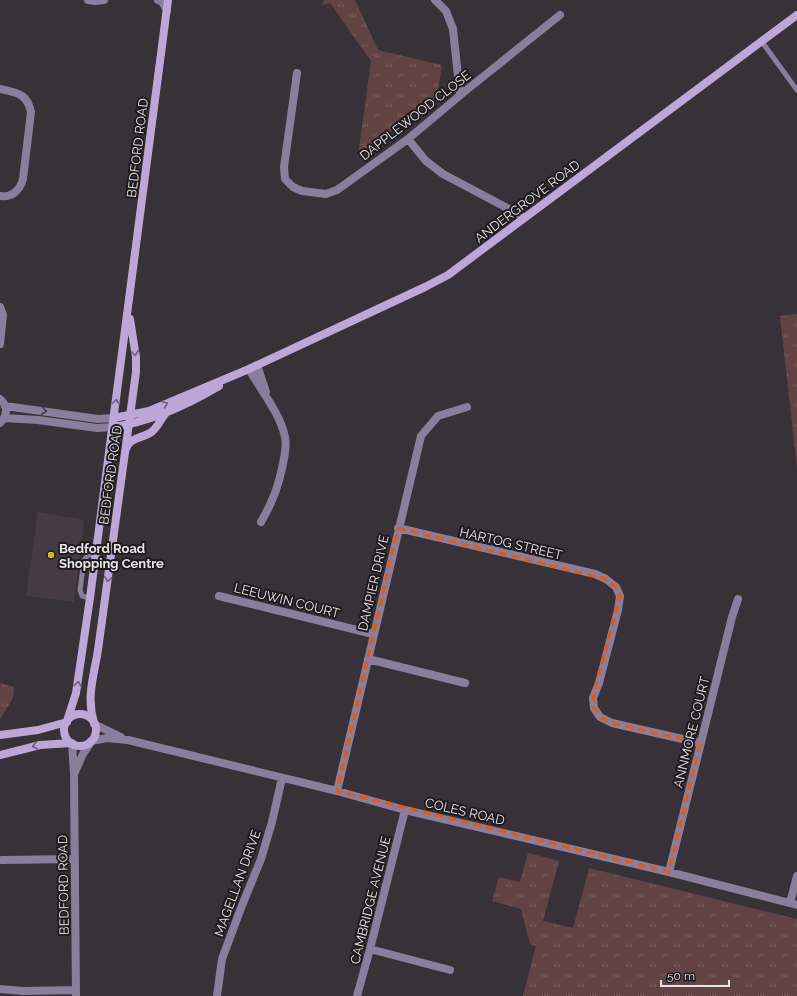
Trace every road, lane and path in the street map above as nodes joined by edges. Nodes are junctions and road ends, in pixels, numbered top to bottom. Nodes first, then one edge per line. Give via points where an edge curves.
1 (88, 0) edge
2 (104, 0) edge
3 (158, 0) edge
4 (168, 0) edge
5 (435, 0) edge
6 (167, 10) junction
7 (560, 15) dead end
8 (797, 16) edge
9 (762, 42) junction
10 (297, 73) dead end
11 (0, 89) edge
12 (797, 90) edge
13 (460, 95) junction
14 (408, 139) junction
15 (0, 196) edge
16 (524, 217) junction
17 (129, 300) junction
18 (0, 307) edge
19 (0, 344) edge
20 (257, 365) junction
21 (249, 369) junction
22 (267, 396) junction
23 (0, 399) edge
24 (6, 406) junction
25 (468, 407) dead end
26 (174, 408) junction
27 (130, 416) junction
28 (114, 418) junction
29 (2, 420) edge
30 (129, 424) junction
31 (113, 428) junction
32 (125, 451) junction
33 (261, 522) dead end
34 (398, 528) junction
35 (219, 596) dead end
36 (738, 599) dead end
37 (373, 634) junction
38 (368, 659) junction
39 (465, 683) dead end
40 (67, 722) junction
41 (94, 723) junction
42 (0, 735) edge
43 (128, 740) junction
44 (91, 742) junction
45 (72, 743) junction
46 (700, 743) junction
47 (0, 755) edge
48 (74, 774) junction
49 (282, 778) junction
50 (337, 791) junction
51 (405, 810) junction
52 (75, 859) junction
53 (2, 860) dead end
54 (669, 872) junction
55 (797, 876) edge
56 (794, 904) edge
57 (370, 949) junction
58 (450, 970) dead end
59 (0, 989) edge
60 (76, 993) edge
61 (217, 996) edge
62 (357, 996) edge

1 - 2 street
3 - 6 street
4 - 6 street, BEDFORD ROAD
5 - 13 street via 446,11 453,29
6 - 17 street, BEDFORD ROAD
7 - 13 street, DAPPLEWOOD CLOSE
8 - 9 street, ANDERGROVE ROAD
9 - 12 lane
9 - 16 street, ANDERGROVE ROAD
10 - 14 street, DAPPLEWOOD CLOSE via 284,167 285,179 293,187 302,191 326,194 337,190
11 - 15 street via 26,98 31,112 23,179 13,194
13 - 14 street, DAPPLEWOOD CLOSE
14 - 16 street via 426,161 443,174
16 - 20 street, ANDERGROVE ROAD via 448,275
17 -> 27 street, BEDFORD ROAD via 136,362
28 -> 17 street, BEDFORD ROAD
18 - 19 street via 3,315
20 - 21 street, ANDERGROVE ROAD
20 - 22 street
21 - 22 street
21 - 26 street, ANDERGROVE ROAD via 208,393
27 -> 21 street, ANDERGROVE ROAD
22 - 33 street via 284,433 286,446 273,499
23 - 24 street
24 -> 28 street
24 - 29 street
25 - 34 street, DAMPIER DRIVE via 438,416 420,436
26 - 30 street, ANDERGROVE ROAD via 148,420
26 - 32 street via 165,414 152,432 132,440
27 - 28 street, ANDERGROVE ROAD
27 - 30 street, BEDFORD ROAD
28 - 31 street, BEDFORD ROAD
29 - 31 street via 38,420
30 - 31 street, ANDERGROVE ROAD
30 - 32 street, BEDFORD ROAD
40 -> 31 street, BEDFORD ROAD via 76,693
32 -> 41 street, BEDFORD ROAD via 90,695
34 - 37 street, DAMPIER DRIVE
34 - 46 street, HARTOG STREET via 595,574 616,586 620,596 618,610 593,698 594,708 600,717 612,723
35 - 37 street, LEEUWIN COURT
36 - 46 street, ANNMORE COURT
37 - 38 street, DAMPIER DRIVE
38 - 39 street
38 - 50 street, DAMPIER DRIVE
40 - 41 street via 72,717 82,715
40 - 42 street via 38,730
40 - 45 street via 65,734
41 - 43 street, COLES ROAD
41 - 44 street via 96,733
43 - 44 street, COLES ROAD via 109,738
43 - 49 street, COLES ROAD
44 - 45 street via 81,746
44 - 48 street, BEDFORD ROAD
45 -> 47 street via 40,745
45 - 48 street, BEDFORD ROAD
46 - 54 street, ANNMORE COURT
48 - 52 street, BEDFORD ROAD
49 - 50 street, COLES ROAD
49 - 61 street, MAGELLAN DRIVE via 261,859 222,959
50 - 51 street, COLES ROAD
51 - 54 street, COLES ROAD
51 - 57 street, CAMBRIDGE AVENUE
52 - 53 street
52 - 60 street, BEDFORD ROAD
54 - 56 street, COLES ROAD
55 - 56 street
57 - 58 street
57 - 62 street, CAMBRIDGE AVENUE
59 - 60 street

